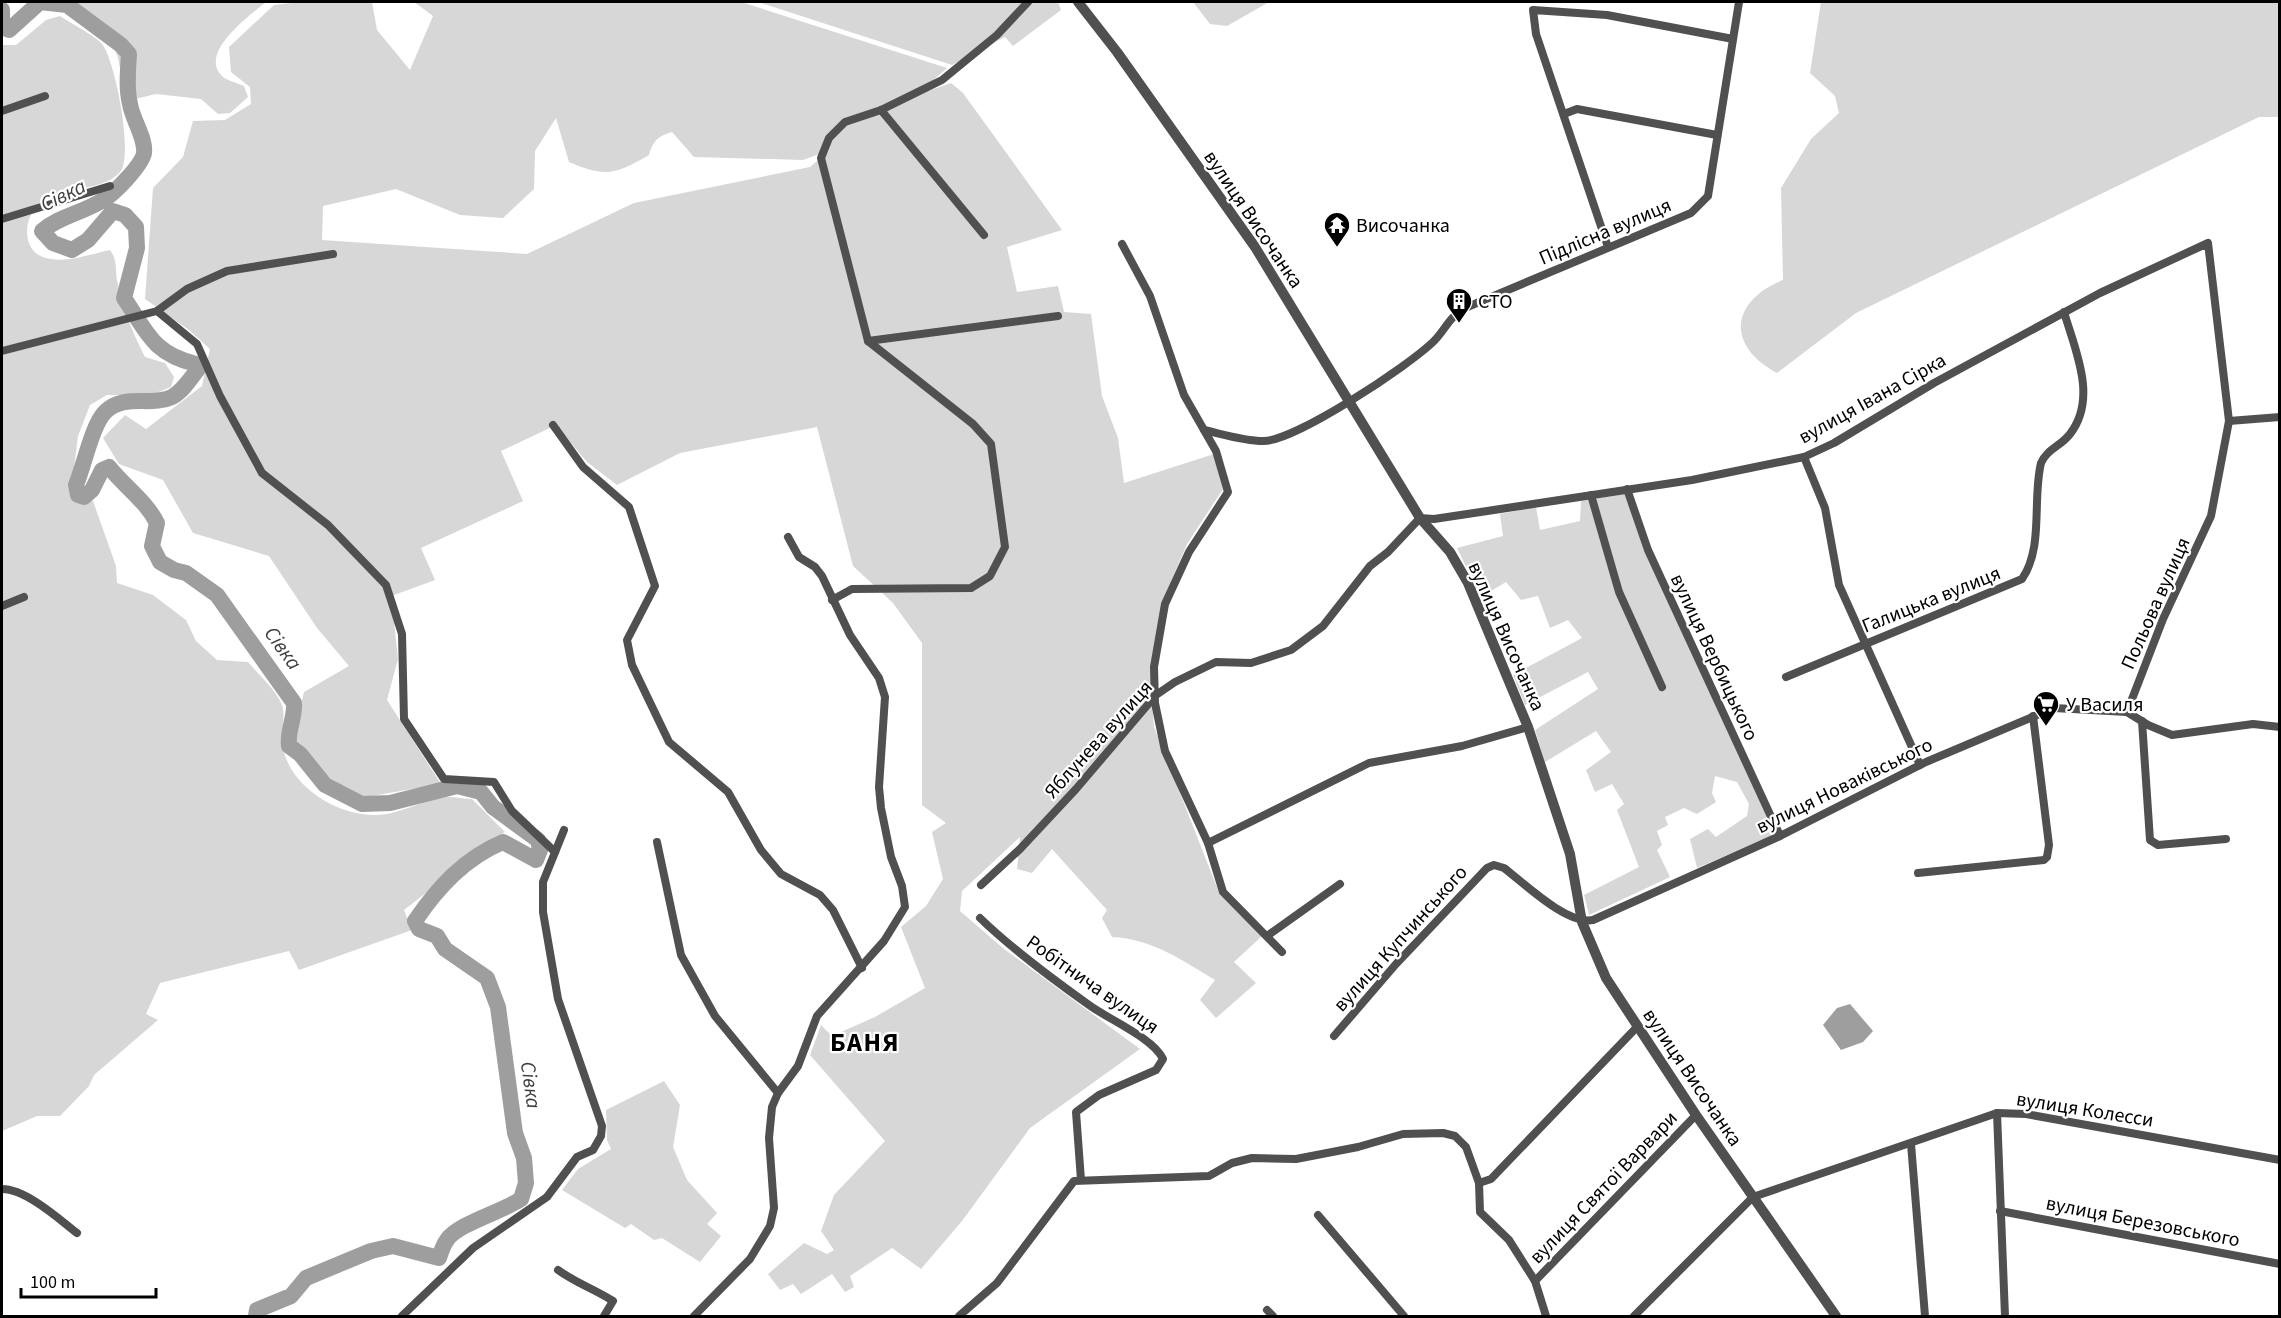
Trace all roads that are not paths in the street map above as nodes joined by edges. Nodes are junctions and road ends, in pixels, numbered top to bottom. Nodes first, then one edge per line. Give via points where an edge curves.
1 (1028, 2) edge
2 (1078, 2) edge
3 (1738, 2) edge
4 (1733, 39) junction
5 (45, 96) dead end
6 (881, 110) junction
7 (2, 111) edge
8 (1564, 114) junction
9 (1717, 135) junction
10 (110, 186) dead end
11 (2, 219) edge
12 (984, 234) dead end
13 (2208, 243) joint
14 (1122, 244) dead end
15 (1608, 247) junction
16 (333, 254) dead end
17 (157, 311) junction
18 (2064, 312) junction
19 (1058, 316) dead end
20 (868, 341) junction
21 (2, 351) edge
22 (1350, 401) junction
23 (2280, 417) edge
24 (2229, 421) junction
25 (553, 425) dead end
26 (1204, 430) junction
27 (1804, 457) junction
28 (1627, 489) junction
29 (1591, 495) junction
30 (1420, 518) junction
31 (788, 537) dead end
32 (24, 597) dead end
33 (832, 600) junction
34 (2, 606) edge
35 (1866, 643) junction
36 (1786, 677) dead end
37 (1662, 687) dead end
38 (1156, 695) junction
39 (2127, 712) junction
40 (2033, 716) junction
41 (2142, 722) junction
42 (1528, 727) junction
43 (2280, 727) edge
44 (1920, 765) junction
45 (564, 830) dead end
46 (1780, 836) junction
47 (2226, 839) dead end
48 (657, 842) dead end
49 (1208, 843) junction
50 (555, 852) junction
51 (1918, 873) dead end
52 (1340, 884) dead end
53 (981, 885) dead end
54 (980, 918) dead end
55 (1582, 922) junction
56 (1267, 936) junction
57 (1282, 952) dead end
58 (862, 968) junction
59 (1636, 1027) junction
60 (1334, 1036) dead end
61 (778, 1093) junction
62 (1997, 1113) junction
63 (1696, 1115) junction
64 (1911, 1144) junction
65 (2280, 1160) edge
66 (1081, 1180) junction
67 (1479, 1183) junction
68 (2, 1189) edge
69 (1753, 1197) junction
70 (2000, 1211) junction
71 (1318, 1215) dead end
72 (77, 1233) dead end
73 (2280, 1264) edge
74 (558, 1270) dead end
75 (1535, 1281) junction
76 (402, 1317) edge
77 (604, 1317) edge
78 (694, 1317) edge
79 (959, 1317) edge
80 (1404, 1317) edge
81 (1546, 1317) edge
82 (1634, 1317) edge
83 (1836, 1317) edge
84 (1925, 1317) edge
85 (2005, 1317) edge

1 - 6 street via 998,35 942,80
2 - 22 street, вулиця Височанка via 1255,247
3 - 4 street, Підлісна вулиця
4 - 8 street via 1607,15 1533,10 1536,33
4 - 9 street, Підлісна вулиця
5 - 7 street
6 - 12 street
6 - 20 street via 845,122 829,138 821,158
8 - 9 street via 1577,109
8 - 15 street
9 - 15 street, Підлісна вулиця via 1708,196 1700,206
10 - 11 street
13 - 18 street, вулиця Івана Сірка
13 - 24 street, Польова вулиця
14 - 26 street via 1150,296 1184,395
15 - 22 street, Підлісна вулиця via 1465,308 1452,316 1434,341
16 - 17 street via 227,272 187,289
17 - 21 street
17 - 50 street via 197,344 261,473 328,525 386,585 402,634 404,719 444,779 494,782 512,811
18 - 27 street, вулиця Івана Сірка
18 - 35 street, Галицька вулиця via 2085,394 2070,434 2045,454 2041,463 2029,568 2012,585
19 - 20 street
20 - 33 street via 973,424 991,444 1005,547 990,576 971,588 852,590
22 - 26 street, Підлісна вулиця via 1265,442
22 - 30 street, вулиця Височанка
23 - 24 street
24 - 39 street, Польова вулиця via 2211,516 2163,619
25 - 58 street via 583,467 629,507 656,586 627,640 632,665 669,742 728,792 761,850 781,874 820,895 833,910
26 - 38 street via 1216,451 1228,492 1189,552 1165,604 1154,667
27 - 28 street, вулиця Івана Сірка
27 - 35 street via 1825,508 1839,585
28 - 29 street, вулиця Івана Сірка
28 - 46 street, вулиця Вербицького via 1647,550
29 - 30 street, вулиця Івана Сірка
29 - 37 street via 1619,592
30 - 38 street, Яблунева вулиця via 1370,566 1323,626 1291,650 1251,663 1216,662
30 - 42 street, вулиця Височанка via 1450,552 1468,583
31 - 33 street via 800,557 822,576
32 - 34 street
33 - 58 street via 879,678 885,697 879,787 905,908
35 - 36 street, Галицька вулиця
35 - 44 street
38 - 49 street via 1165,751
38 - 53 street, Яблунева вулиця via 1068,798
39 - 40 street, вулиця Новаківського via 2054,708
39 - 41 street
40 - 44 street, вулиця Новаківського
40 - 51 street via 2049,845 2047,857
41 - 43 street via 2172,735 2253,724
41 - 47 street via 2150,840 2158,845
42 - 49 street via 1462,746 1369,763
42 - 55 street, вулиця Височанка via 1570,854
44 - 46 street, вулиця Новаківського
45 - 50 street
46 - 55 street, вулиця Новаківського
48 - 61 street via 681,955 715,1016
49 - 56 street via 1223,892
50 - 76 street via 543,882 550,961 558,999 602,1126 601,1136 593,1150 577,1157 547,1197 473,1248
52 - 56 street
54 - 66 street, Робітнича вулиця via 1003,941 1161,1053 1163,1059 1156,1070 1098,1095 1076,1112
55 - 59 street, вулиця Височанка via 1606,978
55 - 60 street, вулиця Купчинського via 1569,917 1504,868 1487,868
56 - 57 street
58 - 61 street via 817,1016 798,1066
59 - 63 street, вулиця Височанка
59 - 67 street via 1491,1179
61 - 78 street via 772,1107 769,1138 774,1208 770,1226 750,1259
62 - 64 street, вулиця Колесси
62 - 65 street, вулиця Колесси via 2026,1114
62 - 70 street
63 - 69 street, вулиця Височанка
63 - 75 street, вулиця Святої Варвари
64 - 69 street, вулиця Колесси
64 - 84 street
66 - 67 street via 1209,1176 1232,1163 1252,1158 1296,1159 1403,1134 1443,1132 1466,1147
66 - 79 street via 1074,1181 1065,1191 997,1283
67 - 75 street via 1480,1212 1509,1240
68 - 72 street via 45,1208
69 - 82 street
69 - 83 street, вулиця Височанка
70 - 73 street, вулиця Березовського
70 - 85 street
71 - 80 street
74 - 77 street via 576,1284 589,1285 613,1301
75 - 81 street

